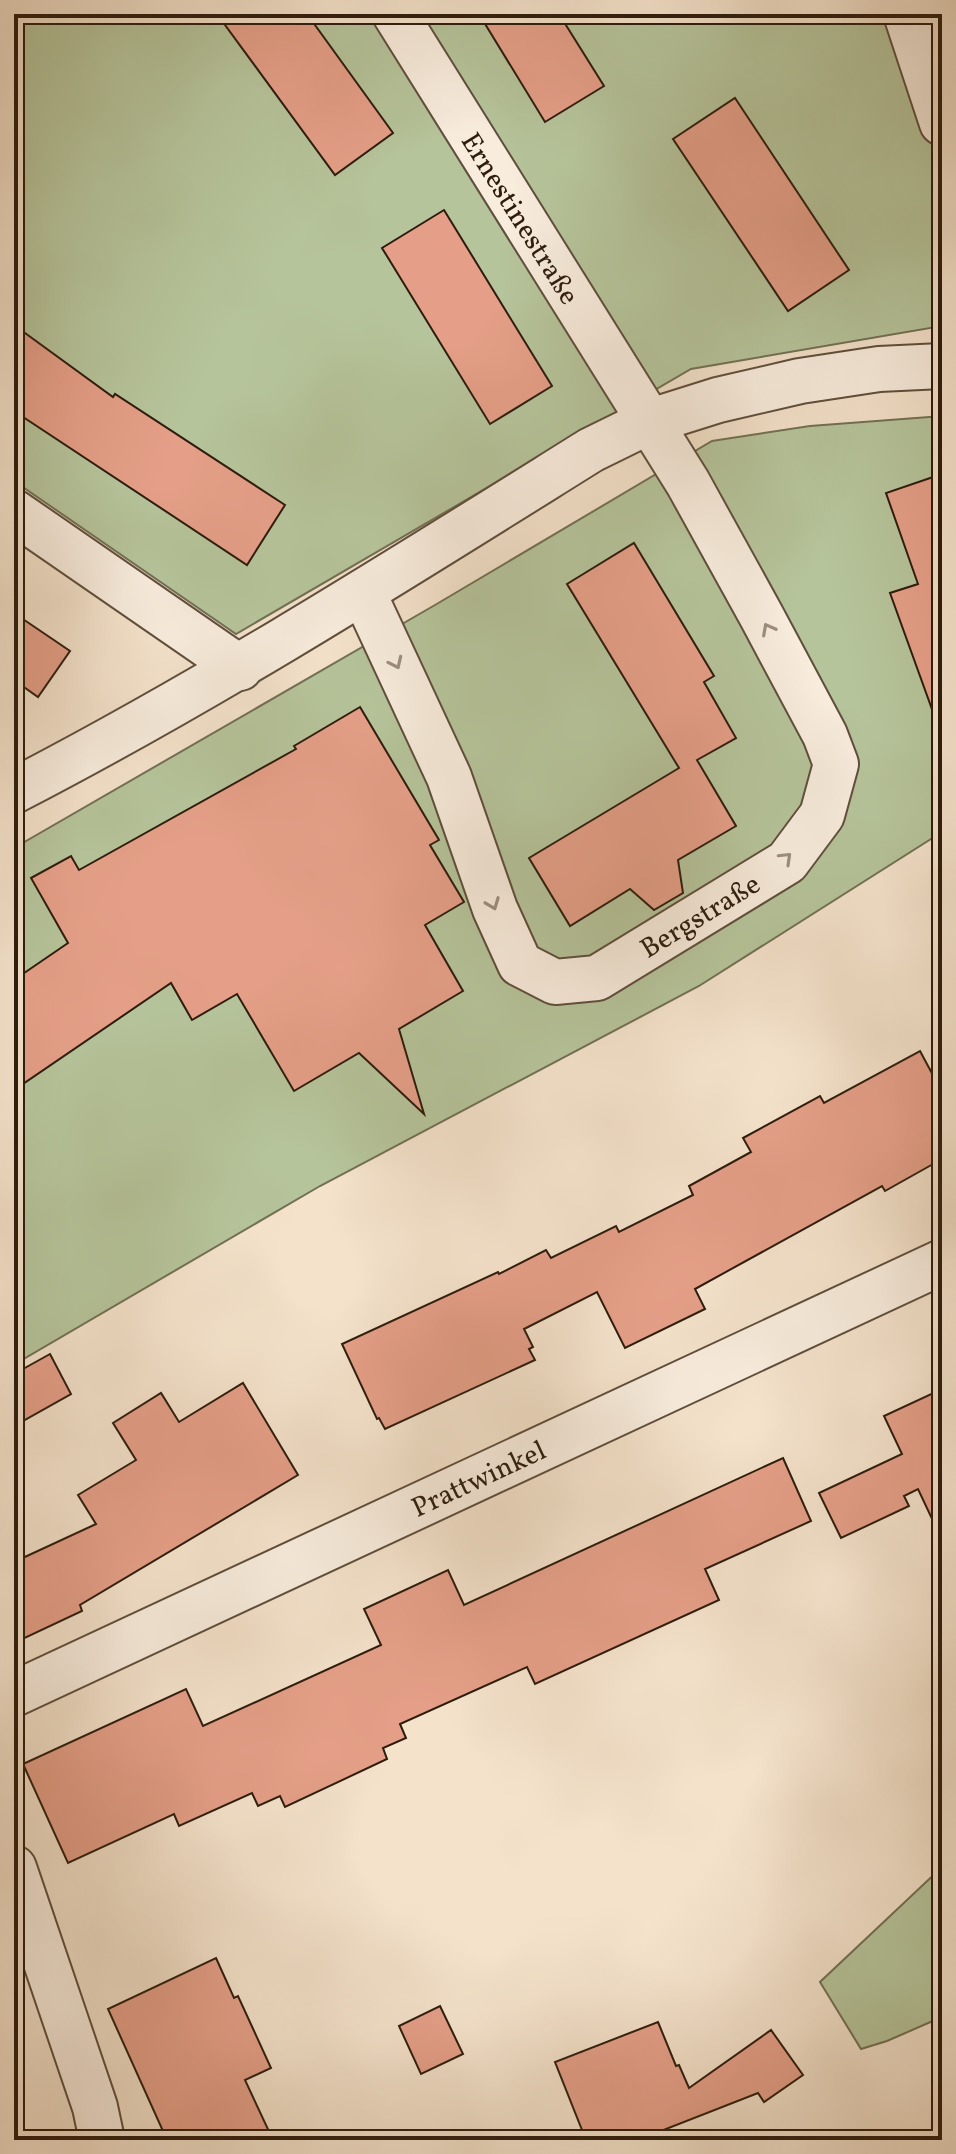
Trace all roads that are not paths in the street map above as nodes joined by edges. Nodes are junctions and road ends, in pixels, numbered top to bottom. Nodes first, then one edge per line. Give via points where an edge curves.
1 (395, 14) edge
2 (906, 14) edge
3 (942, 123) edge
4 (942, 366) edge
5 (648, 422) junction
6 (14, 512) edge
7 (363, 592) junction
8 (240, 668) junction
9 (14, 791) edge
10 (942, 1262) edge
11 (14, 1694) edge
12 (14, 1868) edge
13 (102, 2140) edge

1 - 5 street, Ernestinestraße
2 - 3 street
4 - 5 street via 800,381
5 - 7 street via 591,450
7 -> 5 street, Bergstraße via 449,777 520,964 555,982 597,978 787,862 822,815 836,764 718,537
6 - 8 street
7 - 8 street
8 - 9 street
10 - 11 street, Prattwinkel
12 - 13 street

